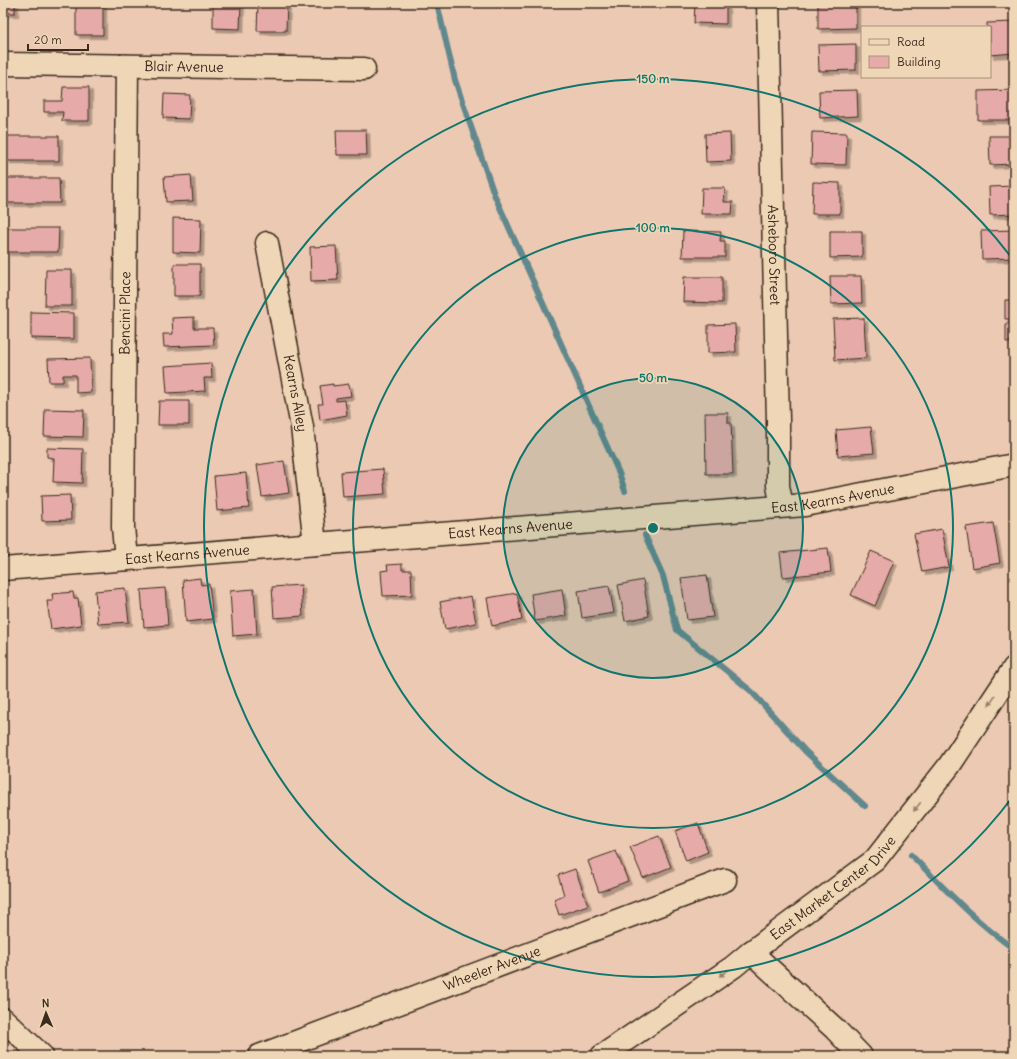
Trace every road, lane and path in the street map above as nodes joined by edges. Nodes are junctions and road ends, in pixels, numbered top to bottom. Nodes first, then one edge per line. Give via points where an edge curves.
1 (768, 3) edge
2 (3, 64) edge
3 (127, 66) junction
4 (364, 69) dead end
5 (267, 243) dead end
6 (1014, 465) edge
7 (782, 506) junction
8 (315, 544) junction
9 (126, 559) junction
10 (3, 569) edge
11 (1014, 668) edge
12 (725, 880) dead end
13 (751, 952) junction
14 (3, 1019) edge
15 (38, 1055) edge
16 (260, 1056) edge
17 (602, 1056) edge
18 (861, 1056) edge

1 - 7 street, Asheboro Street via 778,486
2 - 3 street, Blair Avenue
3 - 4 street, Blair Avenue
3 - 9 street, Bencini Place via 122,527
5 - 8 street, Kearns Alley via 302,427
6 - 7 street, East Kearns Avenue via 805,506
7 - 8 street, East Kearns Avenue
8 - 9 street, East Kearns Avenue
9 - 10 street, East Kearns Avenue
11 -> 13 street, East Market Center Drive via 949,766 875,860
12 - 16 street, Wheeler Avenue
13 -> 17 street, East Market Center Drive
13 - 18 street
14 - 15 street

